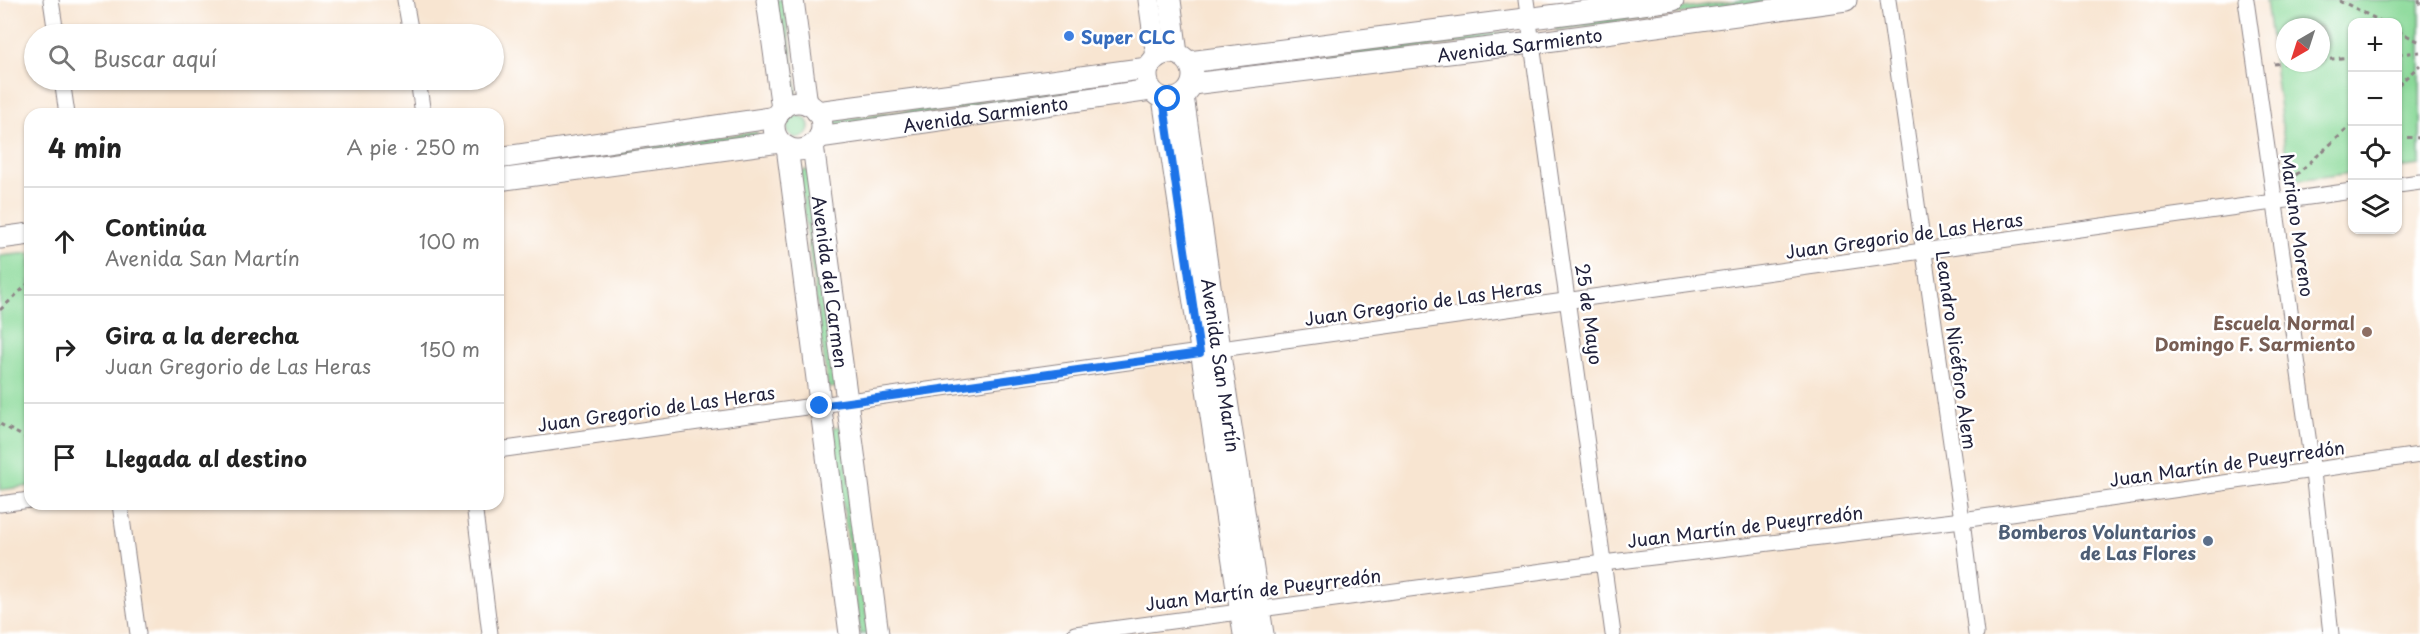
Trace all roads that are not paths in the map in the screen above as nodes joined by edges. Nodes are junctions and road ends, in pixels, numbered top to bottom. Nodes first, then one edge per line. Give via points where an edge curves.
1 (51, 0) edge
2 (405, 0) edge
3 (767, 0) edge
4 (793, 0) edge
5 (1149, 0) edge
6 (1170, 0) edge
7 (1673, 0) edge
8 (1846, 0) edge
9 (1888, 0) edge
10 (2246, 0) edge
11 (1528, 10) edge
12 (55, 24) edge
13 (409, 24) edge
14 (1532, 43) junction
15 (1168, 60) junction
16 (63, 90) edge
17 (419, 90) edge
18 (1172, 92) junction
19 (66, 108) edge
20 (422, 108) edge
21 (812, 108) junction
22 (780, 113) junction
23 (816, 141) junction
24 (784, 144) junction
25 (504, 157) edge
26 (504, 179) edge
27 (2420, 182) edge
28 (2402, 184) edge
29 (2348, 192) edge
30 (2275, 201) junction
31 (24, 235) edge
32 (0, 238) edge
33 (1923, 252) junction
34 (1568, 302) junction
35 (1210, 351) junction
36 (847, 402) junction
37 (820, 406) junction
38 (504, 449) edge
39 (2420, 455) edge
40 (2313, 472) junction
41 (24, 501) edge
42 (0, 504) edge
43 (121, 510) edge
44 (475, 510) edge
45 (1962, 520) junction
46 (1603, 563) junction
47 (1251, 611) junction
48 (138, 634) edge
49 (490, 634) edge
50 (850, 634) edge
51 (878, 634) edge
52 (1075, 634) edge
53 (1244, 634) edge
54 (1263, 634) edge
55 (1613, 634) edge
56 (1976, 634) edge
57 (2331, 634) edge

1 - 12 street
2 - 13 street
3 - 22 main road
4 - 21 main road
5 - 15 main road
6 - 15 main road
7 - 11 main road, Avenida Sarmiento
8 - 14 main road, Avenida Sarmiento
9 - 33 street, Leandro Nicéforo Alem
10 - 30 street, Mariano Moreno
11 - 14 street, 25 de Mayo
11 - 15 main road, Avenida Sarmiento
14 - 18 main road, Avenida Sarmiento
14 - 34 street, 25 de Mayo
15 - 18 main road via 1147,77
15 - 18 main road via 1194,73
15 - 21 main road, Avenida Sarmiento
16 - 19 street
17 - 20 street
18 - 23 main road, Avenida Sarmiento
18 - 35 main road, Avenida San Martín
21 - 22 main road via 794,104
21 - 23 main road via 822,124
22 - 24 main road via 775,127
22 - 25 main road
23 - 24 main road via 798,150
23 - 36 main road, Avenida del Carmen
24 - 26 main road
24 - 37 main road, Avenida del Carmen
27 - 28 street
29 - 30 street, Juan Gregorio de Las Heras
30 - 33 street, Juan Gregorio de Las Heras
30 - 40 street, Mariano Moreno
31 - 32 main road
33 - 34 street, Juan Gregorio de Las Heras
33 - 45 street, Leandro Nicéforo Alem
34 - 35 street, Juan Gregorio de Las Heras
34 - 46 street, 25 de Mayo
35 - 36 street, Juan Gregorio de Las Heras
35 - 47 main road, Avenida San Martín
36 - 37 street, Juan Gregorio de Las Heras
36 - 51 main road, Avenida del Carmen
37 - 38 street, Juan Gregorio de Las Heras
37 - 50 main road, Avenida del Carmen
39 - 40 street, Juan Martín de Pueyrredón
40 - 45 street, Juan Martín de Pueyrredón
40 - 57 street, Mariano Moreno
41 - 42 street
43 - 48 street
44 - 49 street
45 - 46 street, Juan Martín de Pueyrredón
45 - 56 street, Leandro Nicéforo Alem
46 - 47 street, Juan Martín de Pueyrredón
46 - 55 street, 25 de Mayo
47 - 52 street, Juan Martín de Pueyrredón
47 - 53 main road
47 - 54 main road, Avenida San Martín

